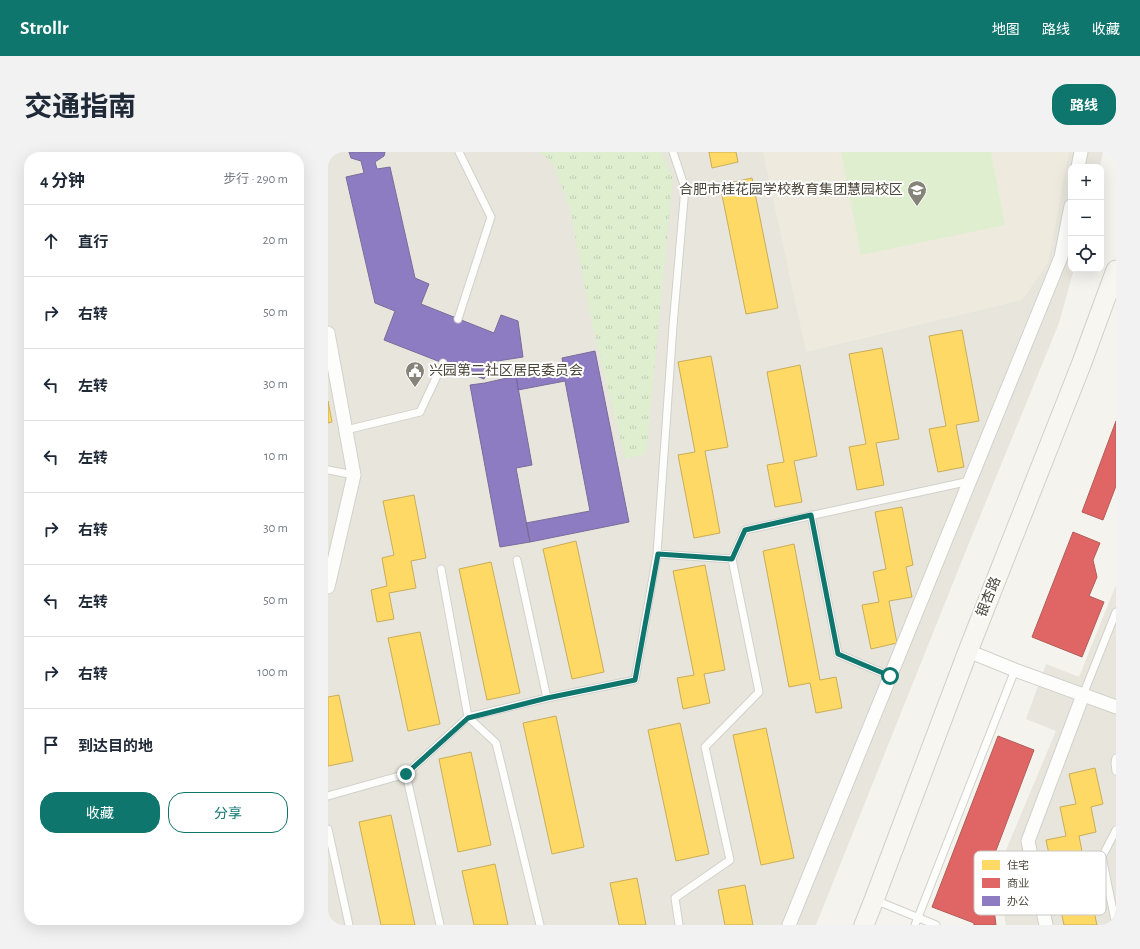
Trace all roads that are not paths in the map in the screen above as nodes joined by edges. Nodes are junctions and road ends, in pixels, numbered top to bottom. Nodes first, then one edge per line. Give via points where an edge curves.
1 (459, 152) edge
2 (673, 152) edge
3 (1081, 152) edge
4 (1079, 164) edge
5 (1068, 221) edge
6 (1116, 270) edge
7 (458, 319) dead end
8 (328, 333) edge
9 (443, 363) dead end
10 (346, 430) junction
11 (328, 470) edge
12 (354, 475) junction
13 (970, 481) junction
14 (811, 515) junction
15 (658, 554) junction
16 (732, 559) junction
17 (517, 560) dead end
18 (441, 569) dead end
19 (328, 587) edge
20 (1116, 612) edge
21 (968, 651) junction
22 (1015, 670) junction
23 (890, 676) junction
24 (1083, 695) junction
25 (547, 698) junction
26 (1116, 707) edge
27 (468, 718) junction
28 (1116, 758) edge
29 (1116, 771) edge
30 (406, 774) junction
31 (328, 796) edge
32 (328, 829) edge
33 (1116, 830) edge
34 (1030, 851) edge
35 (1105, 851) edge
36 (1106, 876) edge
37 (874, 900) junction
38 (1044, 915) edge
39 (918, 917) junction
40 (349, 925) edge
41 (440, 925) edge
42 (540, 925) edge
43 (679, 925) edge
44 (789, 925) edge
45 (864, 925) edge
46 (915, 925) edge
47 (936, 925) edge
48 (1046, 925) edge
49 (1116, 925) edge

1 - 7 lane via 491,217
2 - 15 lane via 685,188
3 - 4 street
5 - 13 street via 1061,257
6 - 21 street, 银杏路
8 - 10 street
9 - 10 lane via 420,412
10 - 12 street
11 - 12 lane
12 - 19 street
13 - 14 lane
13 - 23 street
14 - 16 lane via 745,530
14 - 23 lane via 838,654
15 - 16 lane
15 - 25 lane via 635,680
16 - 43 lane via 759,692 705,747 730,860 675,898
17 - 25 lane
18 - 27 lane
20 - 24 lane
21 - 22 street
21 - 37 street, 银杏路
22 - 24 street
22 - 39 lane
23 - 44 street
24 - 26 street
24 - 34 street via 1028,841
25 - 27 lane
27 - 30 lane
27 - 42 lane via 496,743
28 - 29 lane
30 - 31 lane
30 - 41 lane
32 - 40 lane
33 - 35 lane
36 - 49 lane
37 - 39 lane
37 - 45 street, 银杏路
38 - 48 street
39 - 46 lane
39 - 47 lane

